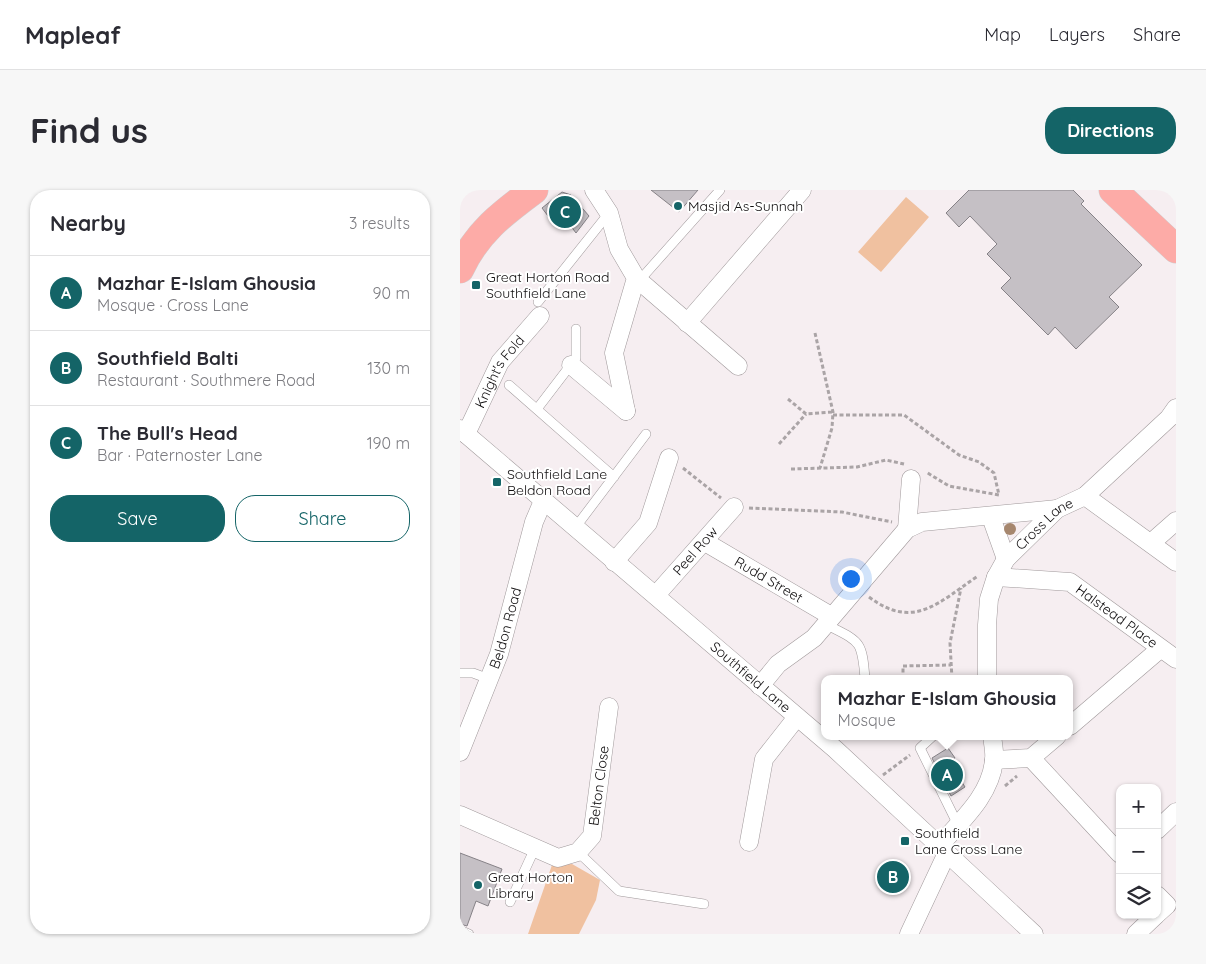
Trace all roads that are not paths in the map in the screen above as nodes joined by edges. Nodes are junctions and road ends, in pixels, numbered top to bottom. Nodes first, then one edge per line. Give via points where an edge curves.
1 (534, 190) edge
2 (594, 190) edge
3 (720, 190) edge
4 (802, 190) edge
5 (1113, 190) edge
6 (609, 213) junction
7 (1176, 249) edge
8 (460, 269) edge
9 (638, 280) junction
10 (539, 309) joint
11 (687, 323) junction
12 (576, 329) dead end
13 (571, 365) junction
14 (738, 366) dead end
15 (509, 385) dead end
16 (1176, 408) edge
17 (537, 409) junction
18 (463, 431) edge
19 (646, 434) dead end
20 (669, 458) road end
21 (915, 471) road end
22 (614, 477) junction
23 (1085, 496) junction
24 (543, 501) junction
25 (734, 507) road end
26 (1057, 509) junction
27 (991, 517) junction
28 (1176, 521) edge
29 (575, 528) junction
30 (908, 529) junction
31 (705, 542) junction
32 (1151, 543) junction
33 (1006, 559) junction
34 (614, 562) junction
35 (1176, 562) edge
36 (996, 577) junction
37 (656, 595) junction
38 (828, 620) junction
39 (1160, 649) junction
40 (1176, 659) edge
41 (460, 674) edge
42 (866, 675) edge
43 (987, 675) edge
44 (489, 679) junction
45 (760, 686) junction
46 (609, 707) dead end
47 (797, 717) junction
48 (1073, 723) edge
49 (821, 737) edge
50 (824, 740) edge
51 (929, 740) edge
52 (992, 740) edge
53 (1052, 740) edge
54 (460, 752) edge
55 (1031, 758) junction
56 (994, 760) junction
57 (1176, 812) edge
58 (460, 815) edge
59 (958, 825) junction
60 (1158, 829) edge
61 (749, 842) dead end
62 (535, 848) junction
63 (943, 849) junction
64 (1116, 850) edge
65 (578, 852) junction
66 (1161, 899) edge
67 (510, 902) dead end
68 (704, 904) dead end
69 (1161, 911) edge
70 (1153, 919) edge
71 (460, 930) edge
72 (469, 934) edge
73 (909, 934) edge
74 (1034, 934) edge
75 (1136, 934) edge

1 - 8 main road via 495,219
2 - 6 street
3 - 9 lane
4 - 11 street
5 - 7 main road
6 - 9 street via 619,249
6 - 10 lane
9 - 11 street
9 - 13 street via 614,353 626,411
10 - 18 street, Knight's Fold via 500,362
11 - 14 street
12 - 13 lane via 576,358
13 - 17 lane
15 - 17 lane
16 - 23 street, Cross Lane
17 - 22 lane
18 - 24 street, Southfield Lane
19 - 22 lane
20 - 34 street via 648,523
21 - 30 street
22 - 29 lane
23 - 26 street, Cross Lane
23 - 32 street
24 - 29 street, Southfield Lane
24 - 44 street, Beldon Road via 534,522 499,654
25 - 31 street, Peel Row
26 - 27 street
26 - 33 street, Cross Lane
27 - 30 street via 922,522
27 - 33 street
28 - 32 street
29 - 34 street, Southfield Lane
30 - 38 street
31 - 37 street, Peel Row
31 - 38 street, Rudd Street
32 - 35 street
33 - 36 street, Cross Lane
34 - 37 street, Southfield Lane
36 - 39 street, Halstead Place via 1070,582
36 - 43 street, Cross Lane via 989,599
37 - 45 street, Southfield Lane
38 - 42 lane via 855,639 863,650
38 - 45 street via 814,638 778,664
39 - 40 street, Halstead Place
39 - 48 street
41 - 44 lane via 474,673
44 - 54 street, Beldon Road
45 - 47 street, Southfield Lane
46 - 65 street, Belton Close via 592,836
47 - 49 street, Southfield Lane
47 - 61 street via 764,759
50 - 63 street, Southfield Lane
51 - 59 lane via 920,748
52 - 56 street
53 - 55 street
55 - 56 street
55 - 64 street
56 - 59 street via 976,804
57 - 60 street
58 - 62 street
59 - 63 street
62 - 65 street via 558,858
62 - 67 lane
63 - 73 street
63 - 74 street, Southfield Lane
65 - 68 lane via 619,891
66 - 69 street via 1167,905
70 - 75 street
71 - 72 lane

